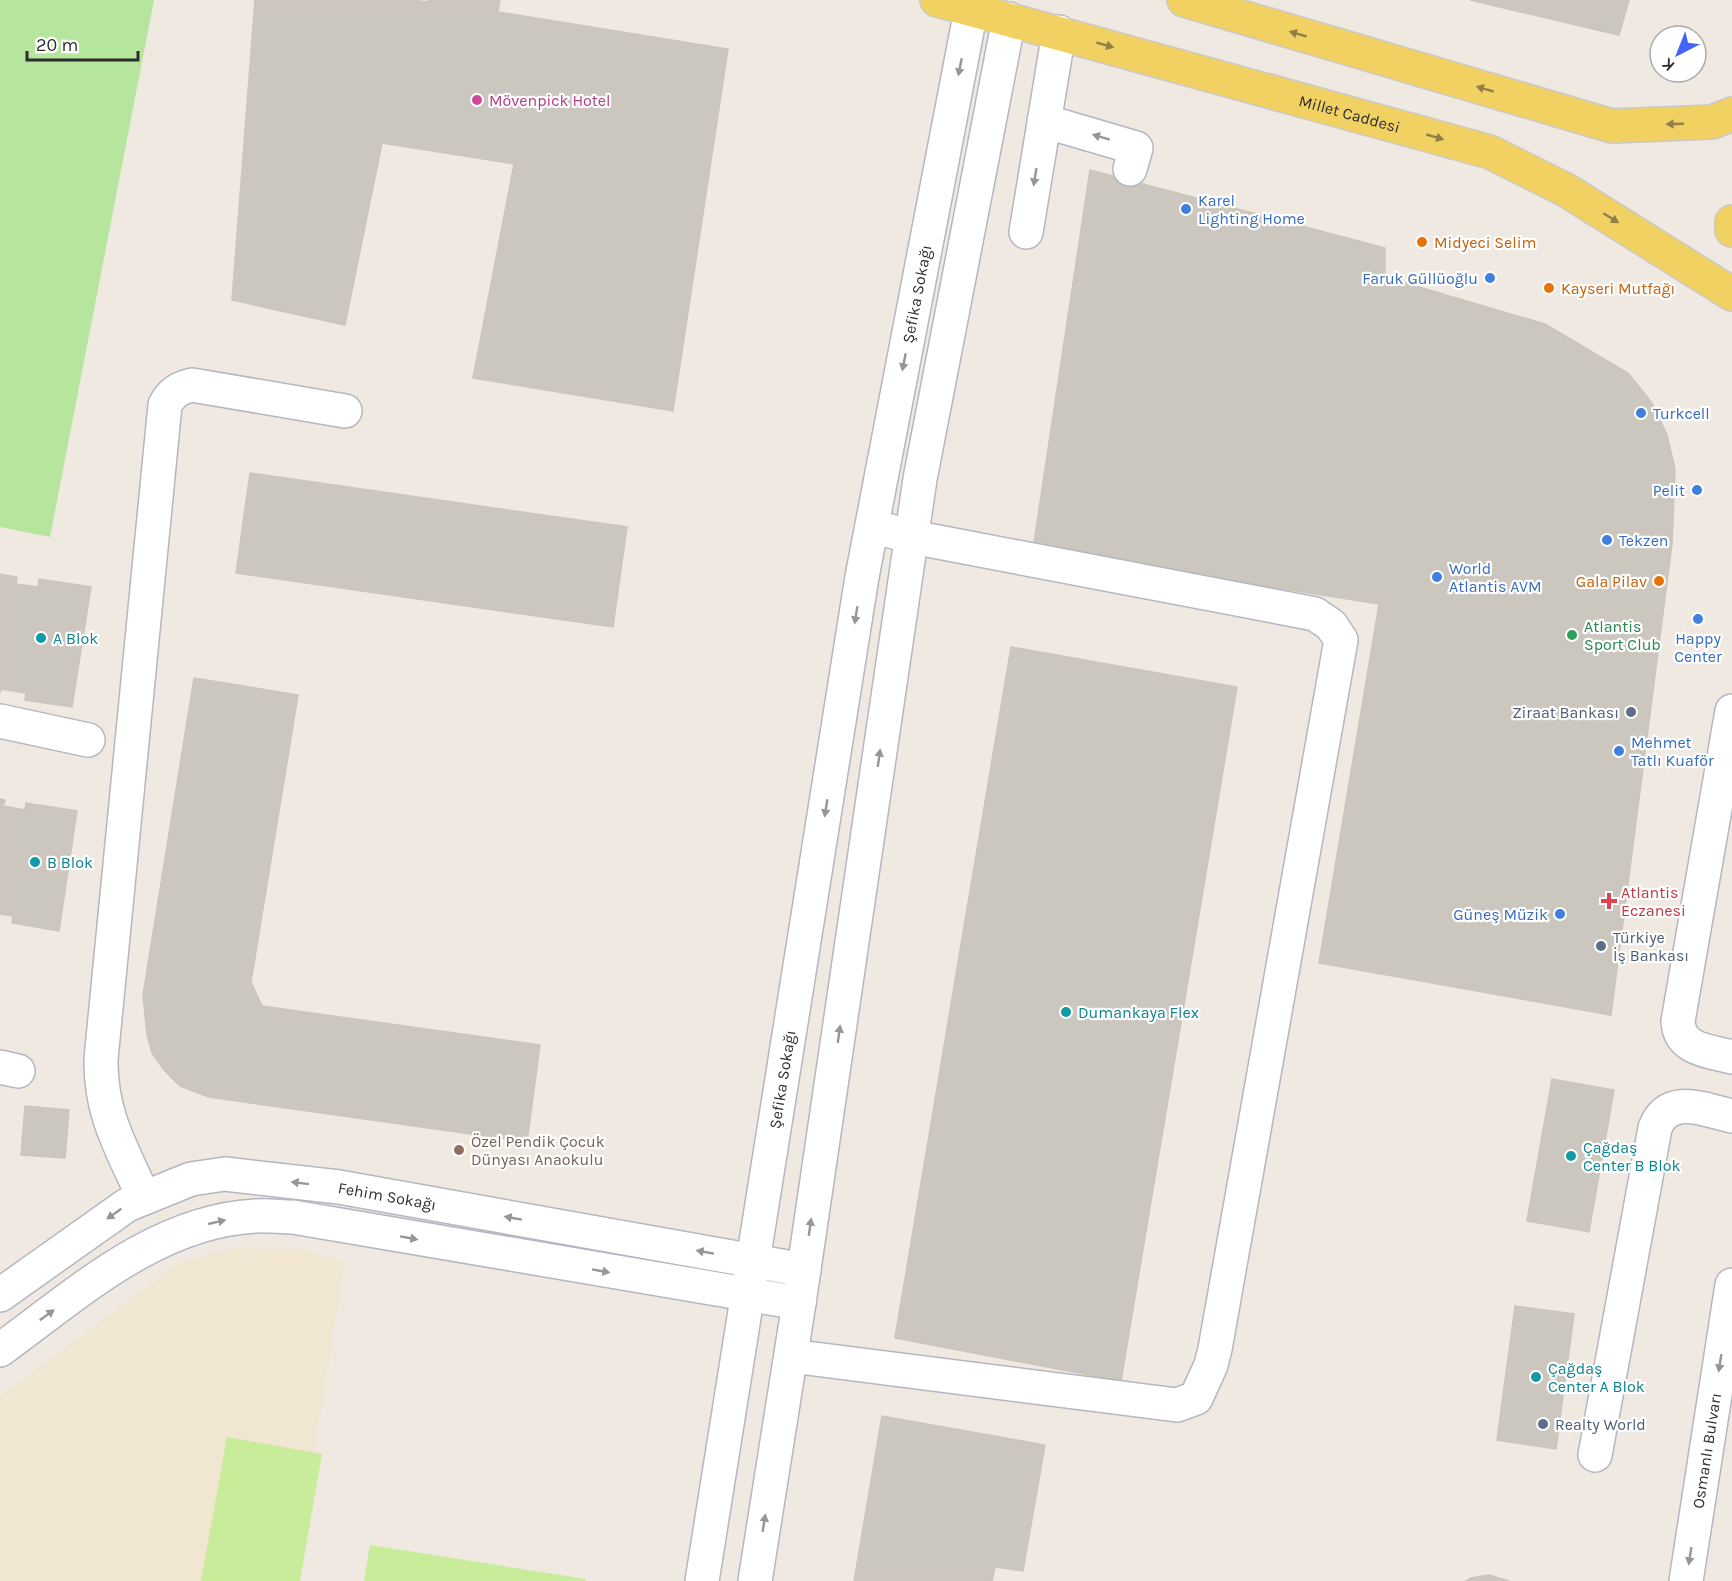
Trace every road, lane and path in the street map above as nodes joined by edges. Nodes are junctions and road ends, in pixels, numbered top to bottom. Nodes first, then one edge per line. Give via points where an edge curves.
1 (937, 0) edge
2 (1184, 0) edge
3 (973, 5) edge
4 (1011, 9) edge
5 (1059, 32) junction
6 (1732, 114) edge
7 (1044, 121) junction
8 (1130, 169) dead end
9 (1732, 222) edge
10 (1732, 231) edge
11 (1026, 232) dead end
12 (1732, 294) edge
13 (345, 411) dead end
14 (872, 526) junction
15 (912, 537) junction
16 (862, 577) junction
17 (905, 585) junction
18 (1732, 711) edge
19 (0, 721) edge
20 (88, 740) dead end
21 (1732, 1057) edge
22 (1732, 1116) edge
23 (144, 1198) junction
24 (754, 1260) junction
25 (804, 1270) junction
26 (1732, 1285) edge
27 (0, 1295) edge
28 (748, 1296) junction
29 (800, 1303) junction
30 (0, 1350) edge
31 (791, 1356) junction
32 (1595, 1455) dead end
33 (702, 1581) edge
34 (755, 1581) edge
35 (1686, 1581) edge

1 - 3 main road, Millet Caddesi
6 -> 2 main road via 1712,123 1612,126
3 - 4 main road, Millet Caddesi
3 -> 14 street, Şefika Sokağı
4 - 5 main road, Millet Caddesi
4 - 15 street
5 - 7 street
5 -> 12 main road, Millet Caddesi via 1490,152 1566,190
8 -> 7 street via 1136,148
7 -> 11 street
9 - 10 main road
13 - 23 street via 192,385 175,392 165,405 101,1059 109,1122
14 - 15 street
14 - 16 street, Şefika Sokağı
15 - 17 street
15 - 31 street via 1315,614 1341,640 1215,1349 1196,1398 1177,1405
16 - 17 street
16 -> 24 street, Şefika Sokağı
25 -> 17 street
18 - 21 street via 1678,1021 1680,1033 1692,1047
19 - 20 street
22 - 32 street via 1680,1105 1665,1112 1655,1128
24 -> 23 street, Fehim Sokağı via 339,1187 225,1174 191,1179
23 -> 27 street, Fehim Sokağı via 127,1205
24 - 25 street, Fehim Sokağı
24 - 28 street, Şefika Sokağı
25 - 29 street
26 -> 35 street, Osmanlı Bulvarı
28 - 29 street
30 -> 28 street via 146,1247 187,1230 256,1216 293,1217
28 - 33 street, Şefika Sokağı
29 - 31 street
34 -> 31 street

